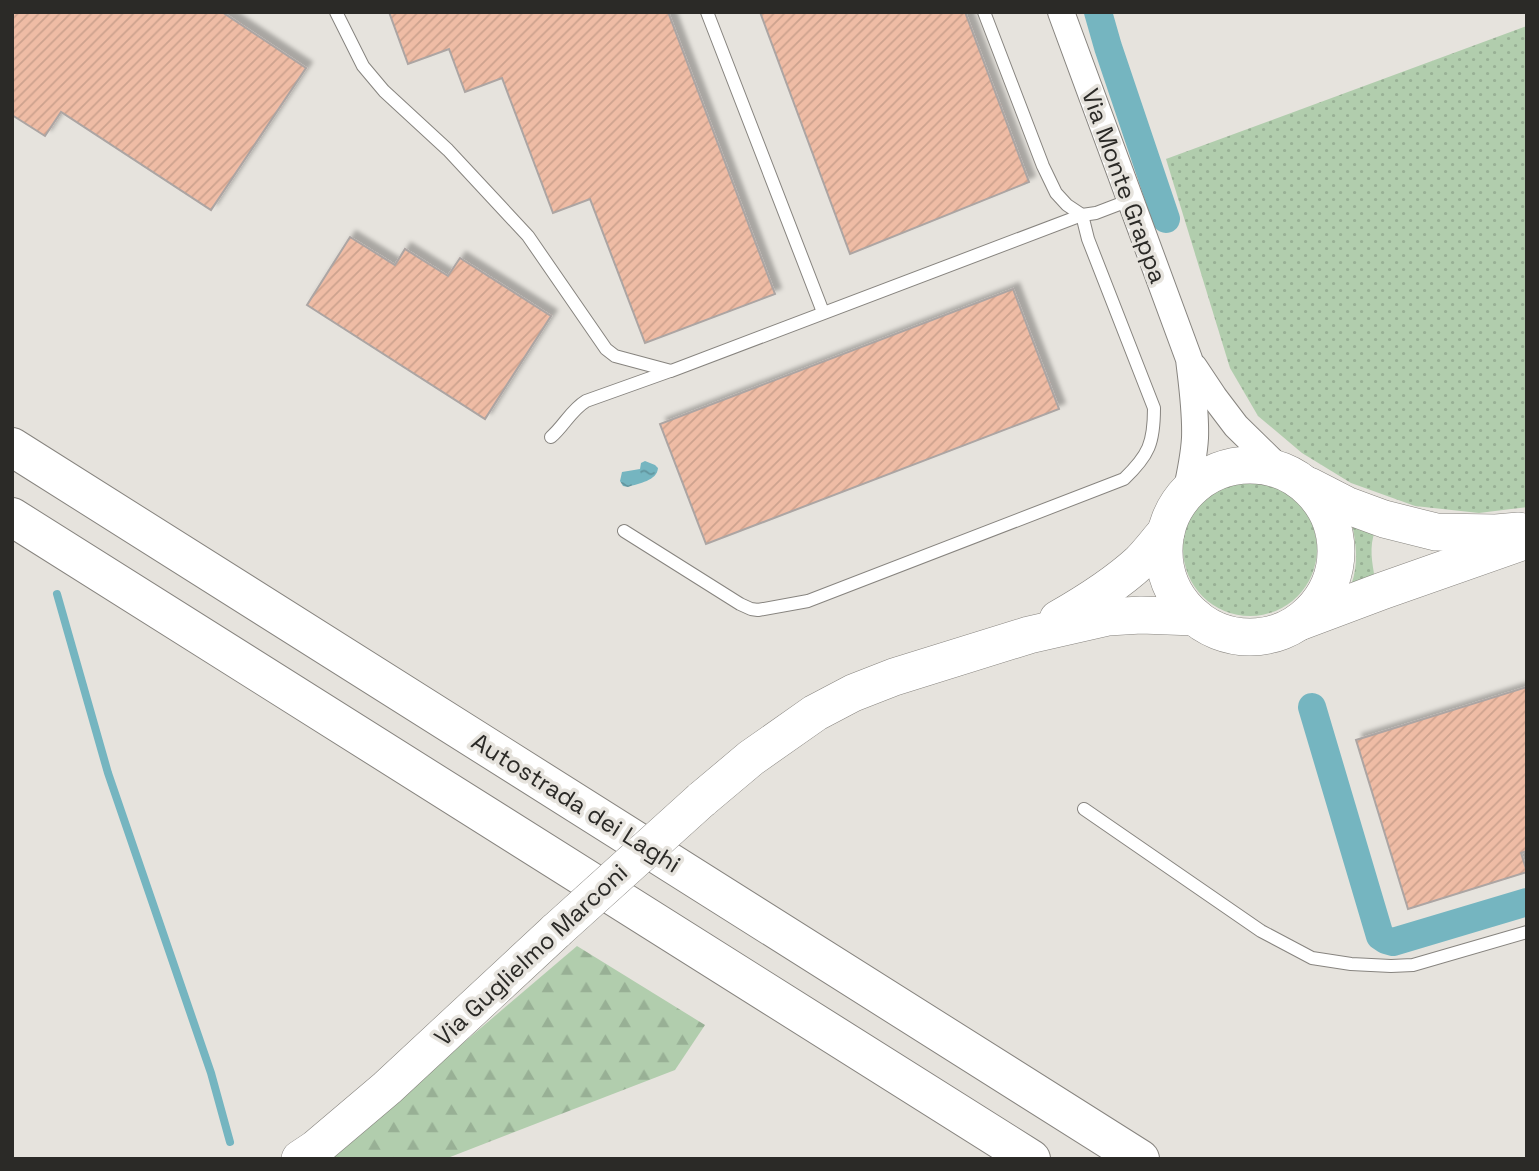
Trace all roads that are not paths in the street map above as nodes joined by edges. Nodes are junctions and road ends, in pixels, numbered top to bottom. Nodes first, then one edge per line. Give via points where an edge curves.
1 (336, 12) edge
2 (707, 12) edge
3 (984, 12) edge
4 (1061, 12) edge
5 (1130, 200) junction
6 (1082, 215) junction
7 (823, 313) junction
8 (1189, 359) junction
9 (671, 371) junction
10 (551, 437) dead end
11 (12, 447) edge
12 (1295, 478) junction
13 (1186, 493) junction
14 (12, 517) edge
15 (1527, 530) edge
16 (624, 531) dead end
17 (1166, 532) junction
18 (1527, 540) edge
19 (1195, 617) junction
20 (1301, 622) junction
21 (1029, 635) junction
22 (1084, 809) dead end
23 (1527, 932) edge
24 (300, 1159) edge
25 (1031, 1159) edge
26 (1140, 1159) edge

1 - 9 lane via 363,66 528,236 606,349 615,356
2 - 7 lane
3 - 6 lane via 1056,193
4 - 5 street, Via Monte Grappa
5 - 6 lane
5 - 8 street, Via Monte Grappa
6 - 7 lane
6 - 16 lane via 1154,408 1149,448 1124,479 808,601 772,608 751,609 740,604
7 - 9 lane
8 - 12 street, Via Monte Grappa via 1236,426
8 - 13 street, Via Monte Grappa via 1195,437
9 - 10 lane via 586,401
11 - 26 highway, Autostrada dei Laghi
12 - 13 street via 1257,465 1231,467 1206,477
12 - 15 street via 1346,505 1436,532
12 - 20 street via 1322,503 1337,544 1329,587
13 - 17 street
14 - 25 highway
17 - 19 street via 1168,579
17 - 21 street, Via Guglielmo Marconi via 1111,585
18 - 20 street
19 - 20 street via 1219,631 1246,638 1273,635
19 - 21 street, Via Guglielmo Marconi via 1123,615
21 - 24 street, Via Guglielmo Marconi, bridge via 853,693 761,751 701,800 387,1087
22 - 23 lane via 1261,931 1312,958 1413,965

